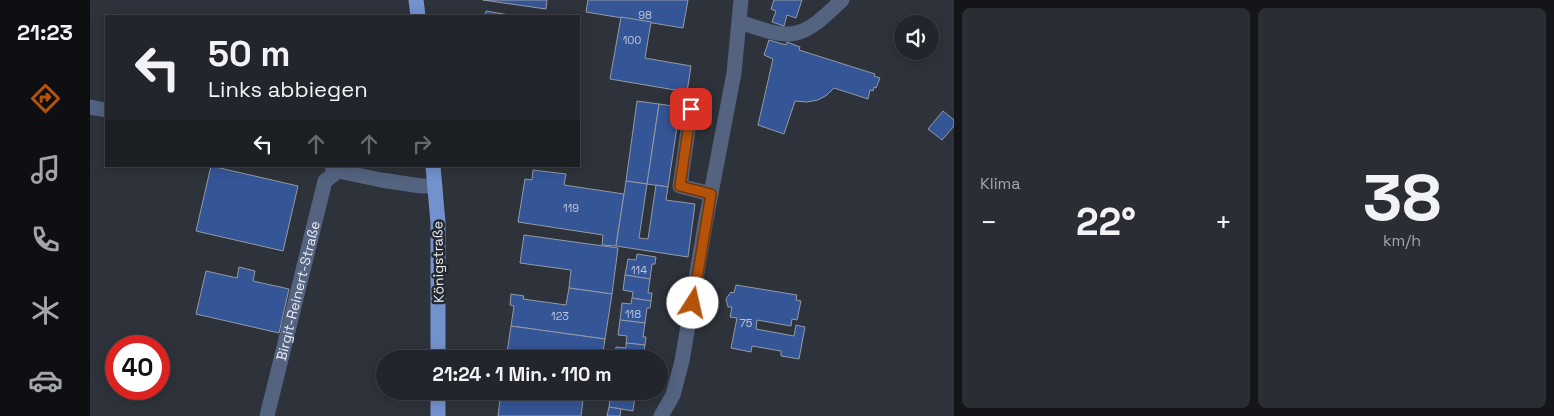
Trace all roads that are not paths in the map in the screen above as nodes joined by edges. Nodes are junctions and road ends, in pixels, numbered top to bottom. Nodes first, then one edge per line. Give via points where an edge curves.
1 (416, 0) edge
2 (741, 0) edge
3 (842, 0) edge
4 (418, 15) edge
5 (740, 22) junction
6 (90, 107) edge
7 (691, 109) dead end
8 (105, 110) edge
9 (433, 167) edge
10 (335, 169) edge
11 (435, 186) junction
12 (711, 194) junction
13 (438, 350) edge
14 (438, 400) edge
15 (267, 416) edge
16 (438, 416) edge
17 (660, 416) edge

1 - 4 main road
2 - 5 street
3 - 5 street via 821,21 799,33 781,34
5 - 12 street via 734,73
6 - 8 street
7 - 12 street via 680,186
9 - 11 main road, Königstraße
10 - 11 street, Birgit-Reinert-Straße
10 - 15 street, Birgit-Reinert-Straße via 325,181
11 - 13 main road, Königstraße
12 - 17 street via 682,361 673,396
14 - 16 main road

